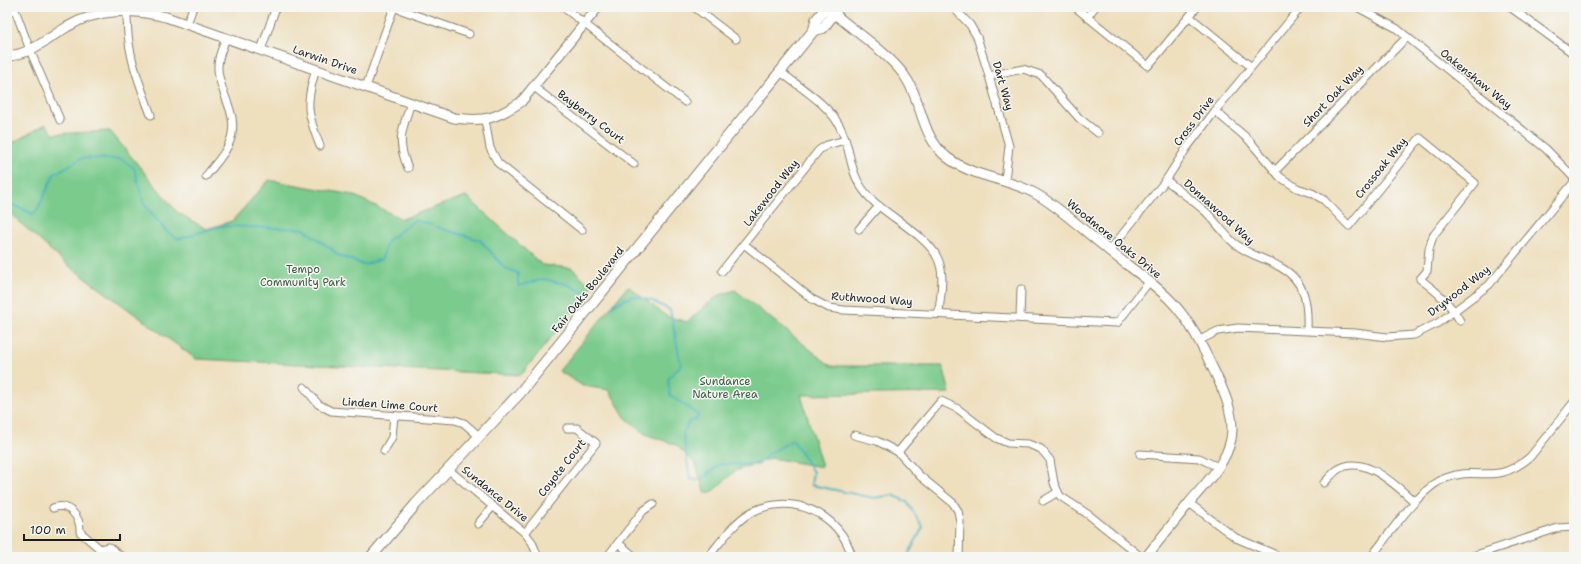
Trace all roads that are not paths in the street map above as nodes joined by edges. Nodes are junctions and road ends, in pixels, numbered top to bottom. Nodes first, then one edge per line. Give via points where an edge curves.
1 (14, 7) edge
2 (193, 7) edge
3 (276, 7) edge
4 (394, 7) edge
5 (563, 7) edge
6 (598, 7) edge
7 (694, 7) edge
8 (953, 7) edge
9 (1075, 7) edge
10 (1095, 7) edge
11 (1197, 7) edge
12 (1301, 7) edge
13 (1357, 7) edge
14 (1510, 7) edge
15 (830, 8) edge
16 (127, 9) edge
17 (1087, 17) junction
18 (1190, 17) junction
19 (187, 24) junction
20 (585, 24) junction
21 (469, 34) dead end
22 (1407, 37) junction
23 (226, 38) junction
24 (736, 39) dead end
25 (30, 50) junction
26 (261, 50) junction
27 (1574, 54) edge
28 (7, 56) edge
29 (1250, 66) junction
30 (316, 69) junction
31 (781, 72) junction
32 (989, 76) junction
33 (366, 87) junction
34 (534, 87) junction
35 (685, 102) dead end
36 (411, 103) junction
37 (1215, 111) junction
38 (152, 115) dead end
39 (60, 120) dead end
40 (485, 120) junction
41 (1098, 133) dead end
42 (845, 140) junction
43 (320, 146) dead end
44 (634, 164) dead end
45 (408, 168) dead end
46 (1275, 171) junction
47 (206, 176) dead end
48 (1574, 178) edge
49 (1005, 180) junction
50 (1166, 180) junction
51 (1574, 182) edge
52 (879, 206) junction
53 (859, 229) dead end
54 (582, 230) dead end
55 (744, 244) junction
56 (1109, 251) junction
57 (722, 271) dead end
58 (1149, 282) junction
59 (1021, 289) dead end
60 (1454, 310) junction
61 (939, 314) junction
62 (1020, 318) junction
63 (1460, 320) dead end
64 (1307, 330) junction
65 (1200, 340) junction
66 (304, 387) dead end
67 (1573, 406) edge
68 (394, 416) junction
69 (567, 428) dead end
70 (854, 435) dead end
71 (480, 437) junction
72 (384, 451) dead end
73 (898, 452) junction
74 (1140, 454) dead end
75 (1218, 467) junction
76 (449, 470) junction
77 (1324, 483) dead end
78 (1058, 492) junction
79 (1043, 501) dead end
80 (1415, 502) junction
81 (1190, 503) junction
82 (653, 504) dead end
83 (493, 506) junction
84 (53, 508) dead end
85 (478, 524) dead end
86 (1574, 526) edge
87 (525, 533) junction
88 (618, 543) junction
89 (1274, 554) dead end
90 (122, 557) edge
91 (371, 557) edge
92 (538, 557) edge
93 (607, 557) edge
94 (635, 557) edge
95 (708, 557) edge
96 (852, 557) edge
97 (959, 557) edge
98 (1141, 557) edge
99 (1146, 557) edge
100 (1371, 557) edge
101 (1470, 557) edge

1 - 25 street
2 - 19 street
3 - 26 street
4 - 21 street
4 - 33 street
5 - 20 street
6 - 20 street, Larwin Drive
7 - 24 street
8 - 32 street, Dart Way via 970,25 977,37
9 - 17 street
10 - 17 street
11 - 18 street
12 - 29 street, Cross Drive
13 - 22 street, Oakenshaw Way via 1396,28
14 - 27 street
15 - 31 main road, Fair Oaks Boulevard via 816,20 814,30
15 - 49 street, Woodmore Oaks Drive via 881,50 905,76 916,97 926,131 938,149 966,169
16 - 19 street, Larwin Drive
16 - 25 street, Larwin Drive via 80,20
16 - 38 street via 127,40 132,63
17 - 18 street via 1148,66
18 - 29 street
19 - 23 street, Larwin Drive
20 - 34 street, Larwin Drive
20 - 35 street
22 - 46 street, Short Oak Way
22 - 48 street, Oakenshaw Way via 1546,149
23 - 26 street, Larwin Drive
23 - 47 street via 220,54 218,72 232,114 233,133 230,143
25 - 28 street, Larwin Drive
25 - 39 street
26 - 30 street, Larwin Drive
29 - 37 street, Cross Drive
30 - 33 street, Larwin Drive
30 - 43 street via 308,103 309,115
31 - 42 street via 832,115
31 - 71 main road, Fair Oaks Boulevard via 520,393
32 - 41 street via 1018,69 1028,69 1041,75 1079,118
32 - 49 street, Dart Way via 1009,146
33 - 36 street, Larwin Drive
34 - 40 street, Larwin Drive via 521,102 504,113
34 - 44 street, Bayberry Court
36 - 40 street, Larwin Drive via 454,118
36 - 45 street via 400,139 402,155
37 - 46 street, Crossoak Way via 1248,139
37 - 50 street, Cross Drive
40 - 54 street via 490,148 498,164
42 - 52 street via 855,178 864,192
42 - 55 street, Lakewood Way via 819,150
46 - 60 street, Crossoak Way via 1287,183 1324,200 1349,226 1420,138 1475,183 1434,236 1429,249 1427,271 1420,279 1444,298
49 - 56 street, Woodmore Oaks Drive via 1049,202
50 - 56 street, Cross Drive
50 - 64 street, Donnawood Way via 1206,212 1230,240 1242,249 1279,266 1293,278 1306,300
51 - 60 street, Drywood Way via 1497,277
52 - 53 street
52 - 61 street via 927,244 937,257 942,276
55 - 57 street, Lakewood Way
55 - 61 street, Ruthwood Way via 812,299 829,308
56 - 58 street, Woodmore Oaks Drive
58 - 62 street, Ruthwood Way via 1117,322
58 - 65 street, Woodmore Oaks Drive via 1180,311
59 - 62 street
60 - 63 street, Crossoak Way
60 - 64 street, Drywood Way via 1438,323 1414,335 1387,337
61 - 62 street, Ruthwood Way
64 - 65 street, Drywood Way via 1238,328 1218,331
65 - 75 street, Woodmore Oaks Drive via 1226,399 1232,423 1228,450
66 - 68 street, Linden Lime Court via 318,404 331,411
67 - 80 street via 1530,457 1521,464 1495,475 1447,477 1432,486
68 - 71 street, Linden Lime Court via 456,420 464,423
68 - 72 street via 392,437
69 - 87 street, Coyote Court via 582,431 596,443
70 - 73 street via 877,441
71 - 76 main road, Fair Oaks Boulevard
73 - 78 street via 941,401 958,410 996,438 1008,443 1033,445 1041,449 1050,460
73 - 97 street via 920,476 953,503 960,521
74 - 75 street via 1199,458
75 - 81 street, Woodmore Oaks Drive
76 - 83 street, Sundance Drive
76 - 91 main road, Fair Oaks Boulevard
77 - 80 street via 1342,468 1365,467 1380,474
78 - 79 street
78 - 98 street
80 - 100 street
81 - 89 street via 1236,538
81 - 99 street, Woodmore Oaks Drive
82 - 88 street via 643,511
83 - 85 street
83 - 87 street, Sundance Drive
84 - 90 street via 60,505 67,507 80,524 80,532 100,549 109,547
86 - 101 street via 1558,528
87 - 92 street, Sundance Drive
88 - 93 street
88 - 94 street
95 - 96 street via 736,524 749,514 766,507 784,504 809,508 830,521 843,536

